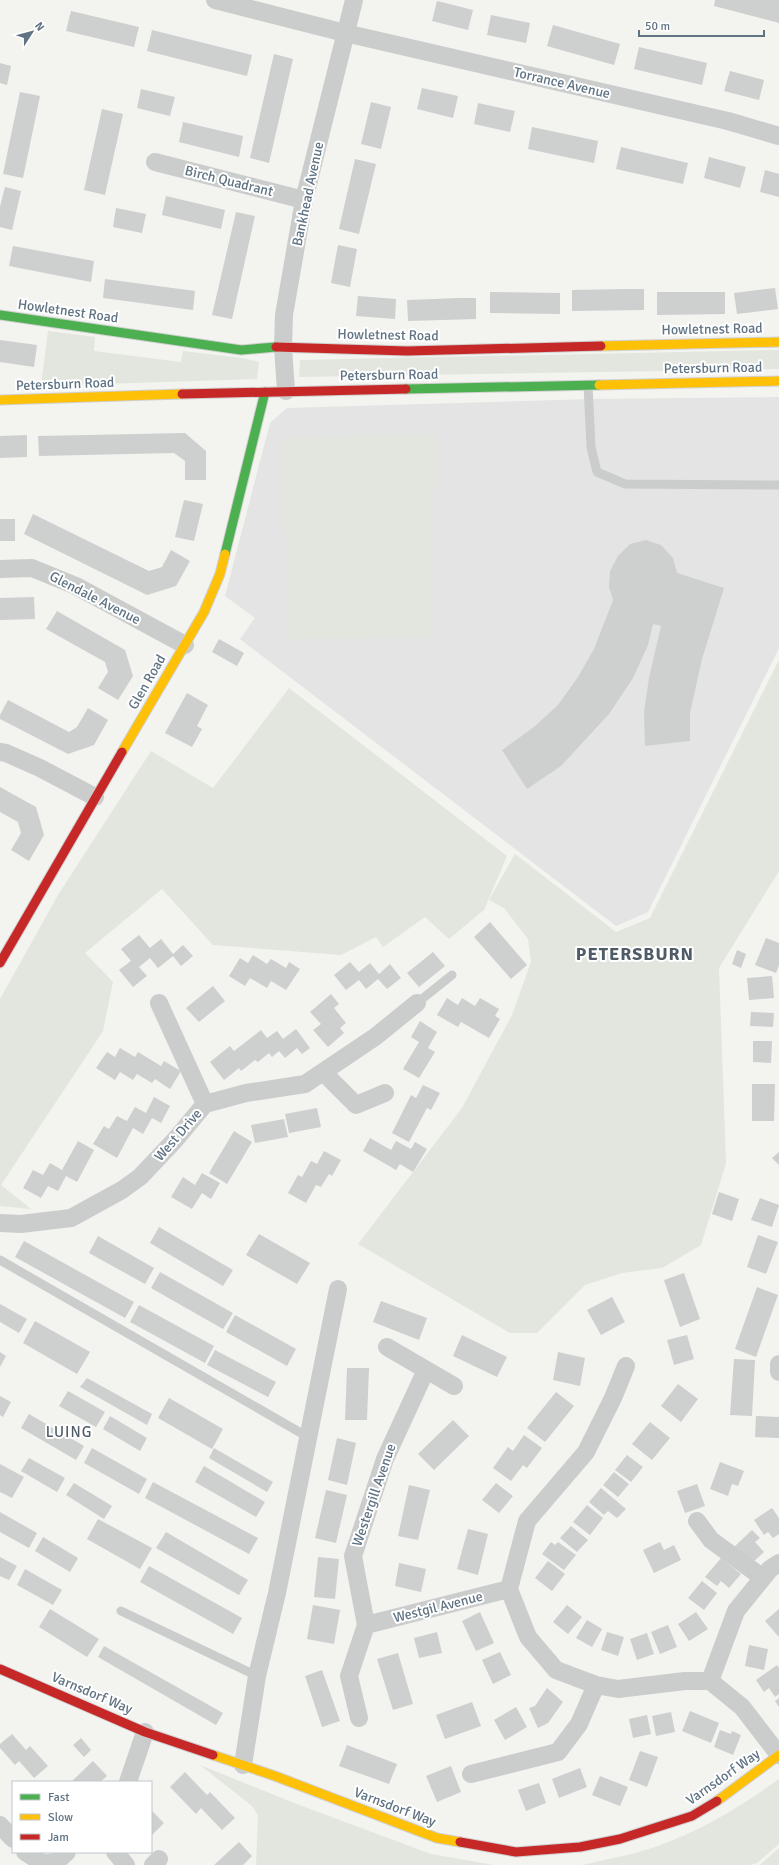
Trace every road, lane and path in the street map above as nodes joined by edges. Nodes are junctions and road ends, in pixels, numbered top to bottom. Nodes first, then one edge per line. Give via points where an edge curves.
1 (354, 0) edge
2 (225, 1) edge
3 (345, 33) junction
4 (779, 136) edge
5 (155, 162) dead end
6 (304, 200) junction
7 (0, 315) edge
8 (779, 342) edge
9 (283, 347) junction
10 (779, 381) edge
11 (588, 385) junction
12 (286, 391) junction
13 (265, 392) junction
14 (0, 400) edge
15 (779, 484) edge
16 (0, 568) edge
17 (185, 645) junction
18 (0, 752) edge
19 (95, 797) junction
20 (2, 953) edge
21 (452, 975) dead end
22 (159, 1003) dead end
23 (417, 1003) joint
24 (323, 1072) junction
25 (385, 1093) dead end
26 (205, 1104) junction
27 (0, 1223) edge
28 (0, 1260) edge
29 (338, 1289) dead end
30 (387, 1347) dead end
31 (779, 1364) edge
32 (626, 1366) dead end
33 (426, 1370) junction
34 (779, 1372) edge
35 (454, 1386) dead end
36 (308, 1437) junction
37 (697, 1521) dead end
38 (779, 1563) edge
39 (763, 1578) junction
40 (509, 1589) junction
41 (120, 1611) dead end
42 (366, 1625) junction
43 (0, 1669) edge
44 (257, 1676) junction
45 (710, 1682) junction
46 (596, 1685) junction
47 (359, 1718) dead end
48 (145, 1732) junction
49 (779, 1755) edge
50 (243, 1765) junction
51 (471, 1774) dead end
52 (128, 1781) edge
53 (0, 1825) edge
54 (12, 1838) edge
55 (26, 1853) edge
56 (66, 1853) edge
57 (116, 1853) edge
58 (48, 1864) edge
59 (126, 1865) edge

1 - 3 street, Bankhead Avenue
2 - 3 street, Torrance Avenue
3 - 4 street, Torrance Avenue via 728,121
3 - 6 street, Bankhead Avenue
5 - 6 street, Birch Quadrant
6 - 9 street, Bankhead Avenue via 284,315
7 - 9 street, Howletnest Road via 241,350
8 - 9 street, Howletnest Road via 407,351
9 - 12 street, Bankhead Avenue
10 - 11 street, Petersburn Road
11 - 12 street, Petersburn Road
11 - 15 lane via 591,447 597,472 625,484
12 - 13 street, Petersburn Road
13 - 14 street, Petersburn Road
13 - 17 street, Glen Road via 220,574 204,612
16 - 17 street, Glendale Avenue via 32,568 76,586
17 - 19 street, Glen Road
18 - 19 street via 40,768
19 - 20 street, Glen Road
21 - 23 lane
22 - 26 street
23 - 24 street, West Drive via 375,1038
24 - 25 street via 356,1105
24 - 26 street, West Drive via 305,1084 246,1093
26 - 27 street, West Drive via 140,1177 122,1190 71,1218 21,1224
28 - 36 lane
29 - 36 street
30 - 33 street
31 - 34 street
32 - 40 street via 586,1452 527,1521
33 - 35 street
33 - 42 street, Westergill Avenue via 385,1459 353,1556
36 - 44 street via 277,1593
37 - 39 street via 711,1540
38 - 39 street
39 - 45 street via 736,1611
40 - 42 street, Westgil Avenue
40 - 46 street via 528,1637 556,1670
41 - 44 lane
42 - 47 street via 349,1676
43 - 48 street, Varnsdorf Way
44 - 50 street
45 - 46 street via 685,1681 618,1689
45 - 49 street via 742,1707
46 - 51 street via 579,1724 558,1752
48 - 50 street, Varnsdorf Way
48 - 52 street
49 - 50 street, Varnsdorf Way via 692,1816 620,1839 580,1847 516,1852 437,1838
53 - 54 street
55 - 58 street
56 - 58 street via 56,1862
57 - 59 street

